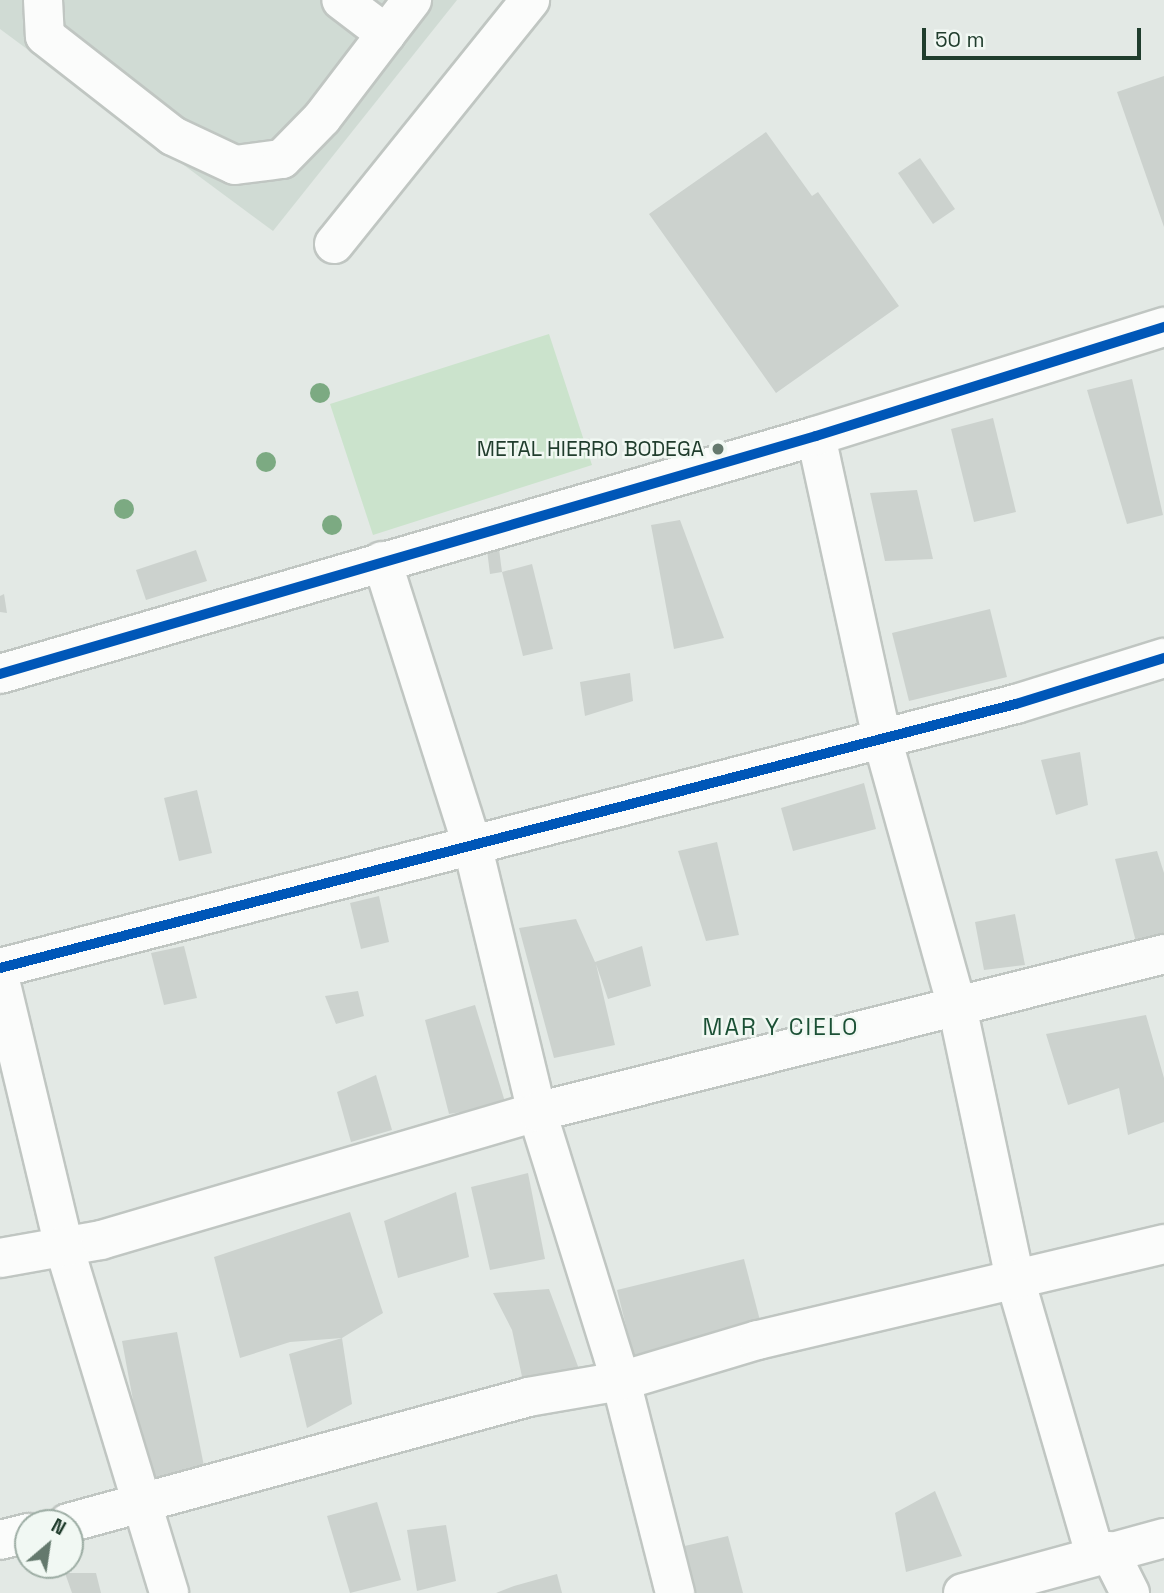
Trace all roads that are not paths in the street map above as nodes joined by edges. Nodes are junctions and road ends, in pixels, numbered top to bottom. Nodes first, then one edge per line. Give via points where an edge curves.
1 (43, 0) edge
2 (341, 0) edge
3 (412, 0) edge
4 (530, 0) edge
5 (386, 34) junction
6 (334, 244) dead end
7 (1164, 327) edge
8 (816, 436) junction
9 (382, 561) junction
10 (1164, 658) edge
11 (0, 674) edge
12 (882, 738) junction
13 (473, 848) junction
14 (1164, 954) edge
15 (0, 968) edge
16 (0, 980) edge
17 (957, 1006) junction
18 (537, 1112) junction
19 (1164, 1244) edge
20 (65, 1250) junction
21 (0, 1258) edge
22 (1015, 1279) junction
23 (621, 1381) junction
24 (145, 1504) junction
25 (84, 1519) edge
26 (1164, 1538) edge
27 (1102, 1553) junction
28 (971, 1592) edge
29 (169, 1593) edge
30 (675, 1593) edge
31 (1130, 1593) edge

1 - 5 street via 45,36 173,136 235,165 282,159 322,118
2 - 5 street
3 - 5 street
4 - 6 street
7 - 8 street
8 - 9 street
8 - 12 street
9 - 11 street
9 - 13 street
10 - 12 street via 1016,704
12 - 13 street
12 - 17 street
13 - 15 street
13 - 18 street
14 - 17 street
16 - 20 street
17 - 18 street
17 - 22 street
18 - 20 street
18 - 23 street
19 - 22 street
20 - 21 street
20 - 24 street
22 - 23 street via 758,1340
22 - 27 street
23 - 24 street via 528,1397
23 - 30 street
24 - 25 street
24 - 29 street
26 - 27 street
27 - 28 street
27 - 31 street

